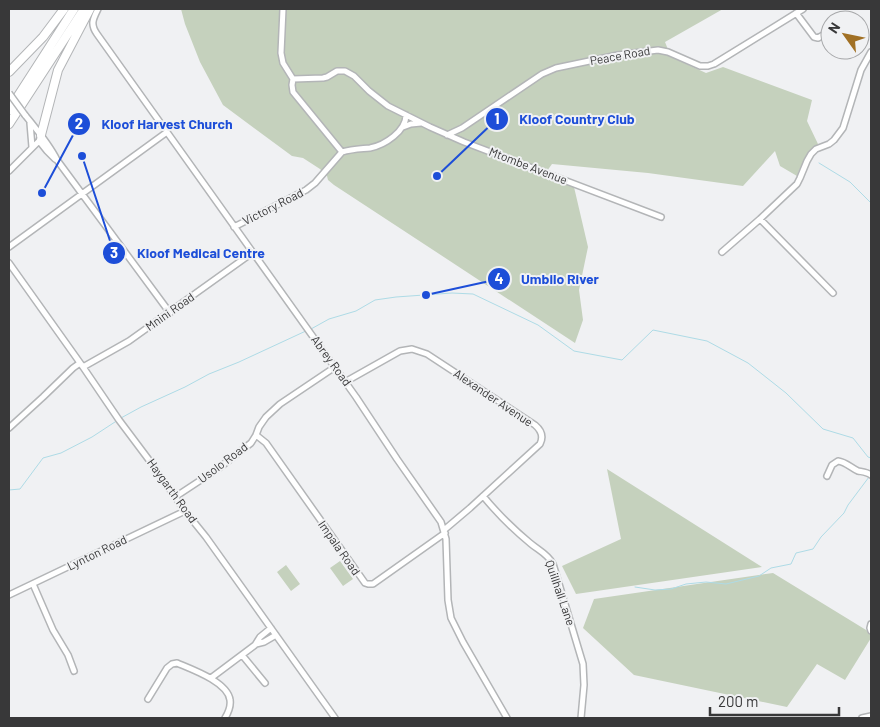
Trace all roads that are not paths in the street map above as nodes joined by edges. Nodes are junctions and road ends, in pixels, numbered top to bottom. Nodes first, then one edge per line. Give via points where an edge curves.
1 (64, 9) edge
2 (74, 9) edge
3 (84, 9) edge
4 (90, 9) edge
5 (98, 9) edge
6 (283, 9) edge
7 (802, 9) edge
8 (796, 13) junction
9 (820, 36) edge
10 (871, 52) edge
11 (9, 72) edge
12 (293, 78) junction
13 (9, 93) edge
14 (9, 110) edge
15 (406, 114) junction
16 (30, 122) junction
17 (421, 123) junction
18 (9, 124) edge
19 (160, 124) junction
20 (402, 127) junction
21 (167, 132) junction
22 (447, 135) junction
23 (40, 138) junction
24 (32, 147) junction
25 (147, 147) junction
26 (342, 152) junction
27 (9, 171) edge
28 (82, 193) junction
29 (661, 217) dead end
30 (760, 220) junction
31 (234, 227) junction
32 (9, 247) edge
33 (252, 252) junction
34 (722, 252) dead end
35 (9, 263) edge
36 (833, 293) dead end
37 (170, 313) junction
38 (82, 365) junction
39 (335, 367) junction
40 (345, 382) junction
41 (9, 428) edge
42 (256, 435) junction
43 (871, 475) edge
44 (827, 476) dead end
45 (483, 496) junction
46 (175, 497) junction
47 (185, 511) junction
48 (445, 532) junction
49 (33, 584) junction
50 (9, 595) edge
51 (871, 624) edge
52 (271, 628) junction
53 (871, 632) edge
54 (276, 635) junction
55 (255, 644) junction
56 (242, 655) junction
57 (74, 671) dead end
58 (212, 678) junction
59 (265, 683) dead end
60 (148, 699) dead end
61 (871, 716) edge
62 (225, 718) edge
63 (335, 718) edge
64 (508, 718) edge
65 (581, 718) edge
66 (862, 718) edge

1 - 11 highway via 43,37
2 - 14 highway
3 - 18 highway
4 - 23 highway via 57,72
5 - 19 street, Abrey Road via 94,30
6 - 12 street via 281,53 283,63
7 - 8 street, Peace Road
8 - 9 street via 814,38
8 - 22 street, Peace Road via 708,66 658,50 550,69
10 - 30 street via 860,70 846,121 839,134 811,154 799,180
12 - 15 street, Mtombe Avenue via 323,78 345,70 388,106
12 - 26 street via 293,92
13 - 16 street, bridge
15 - 17 street, Mtombe Avenue
15 - 20 street
16 - 23 street
16 - 24 street
17 - 20 street
17 - 22 street, Mtombe Avenue
19 - 21 street, Abrey Road
19 - 25 street via 160,132
20 - 26 street via 377,146
21 - 25 street
21 - 31 street, Abrey Road
22 - 29 street, Mtombe Avenue
23 - 24 street
23 - 28 street
24 - 27 street
25 - 28 street
26 - 31 street, Victory Road via 306,190
28 - 32 street
28 - 37 street
30 - 34 street
30 - 36 street
31 - 33 street, Abrey Road
33 - 37 street, Mnini Road
33 - 39 street, Abrey Road
35 - 38 street, Haygarth Road
37 - 38 street, Mnini Road via 129,341
38 - 41 street, Mnini Road via 73,368
38 - 46 street, Haygarth Road
39 - 40 street, Abrey Road
39 - 42 street, Usolo Road via 271,412
40 - 45 street, Alexander Avenue via 400,351 415,350 439,361 535,425 542,435 540,444
40 - 48 street, Abrey Road
42 - 46 street, Usolo Road via 251,443 219,468
42 - 48 street, Impala Road via 266,443 365,583 373,584
43 - 44 street via 838,461
45 - 48 street, Alexander Avenue
45 - 65 street, Quillhall Lane via 551,560 583,664
46 - 47 street, Haygarth Road
47 - 49 street, Lynton Road
47 - 52 street, Haygarth Road
48 - 64 street, Abrey Road via 451,618
49 - 50 street, Lynton Road
49 - 57 street
51 - 53 street
52 - 54 street, Haygarth Road
52 - 55 street
54 - 55 street
54 - 63 street, Haygarth Road
55 - 56 street
56 - 58 street
56 - 59 street
58 - 60 street via 177,663 172,664
58 - 62 street via 231,700
61 - 66 street

